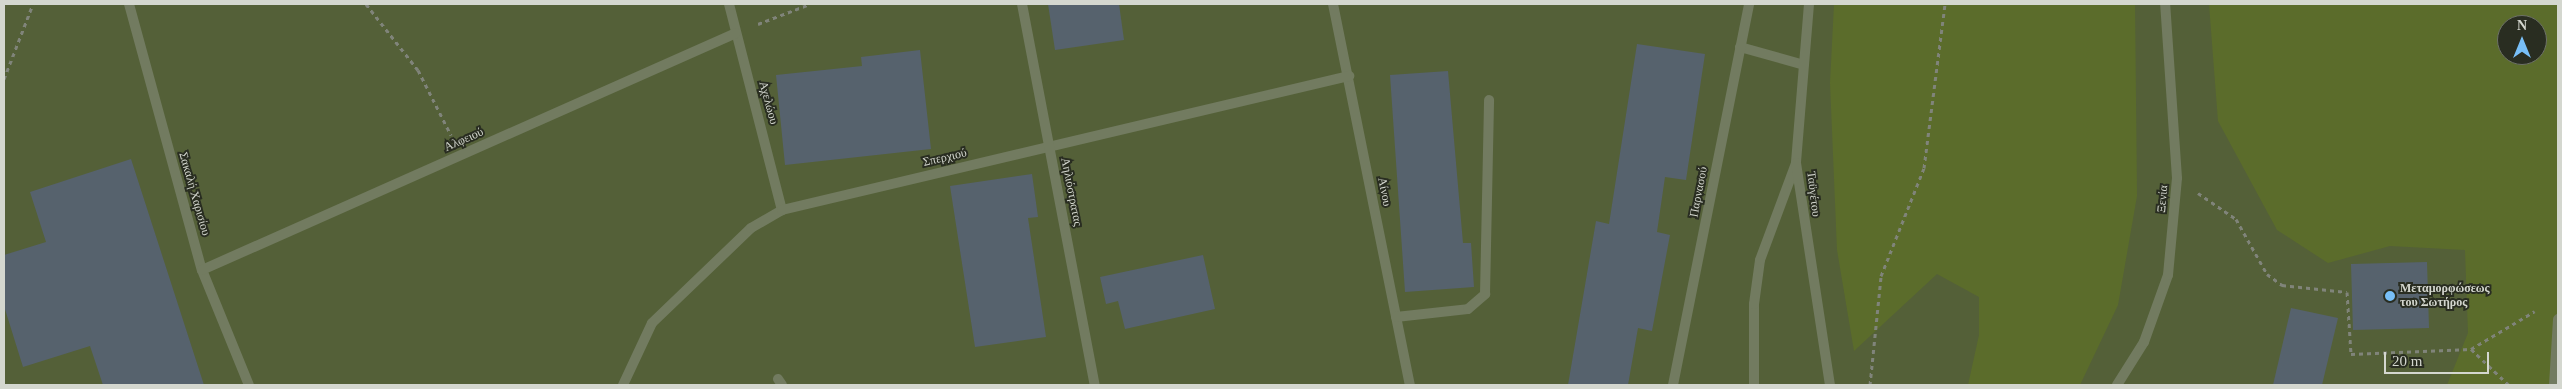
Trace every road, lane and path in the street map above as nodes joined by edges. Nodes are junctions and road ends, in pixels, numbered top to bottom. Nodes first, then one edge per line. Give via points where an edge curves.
1 (32, 4) edge
2 (129, 4) edge
3 (366, 4) edge
4 (729, 4) edge
5 (810, 4) edge
6 (1022, 4) edge
7 (1332, 4) edge
8 (1749, 4) edge
9 (1809, 4) edge
10 (1945, 4) edge
11 (2165, 4) edge
12 (736, 33) junction
13 (1740, 47) junction
14 (1801, 64) junction
15 (1349, 76) junction
16 (4, 78) edge
17 (1489, 100) dead end
18 (1049, 146) junction
19 (461, 155) junction
20 (1796, 163) junction
21 (2177, 178) junction
22 (782, 210) junction
23 (202, 270) junction
24 (2542, 307) dead end
25 (1396, 317) junction
26 (2558, 319) edge
27 (2471, 349) junction
28 (249, 385) edge
29 (623, 385) edge
30 (1095, 385) edge
31 (1410, 385) edge
32 (1673, 385) edge
33 (1754, 385) edge
34 (1830, 385) edge
35 (1870, 385) edge
36 (2117, 385) edge
37 (2509, 385) edge
38 (2554, 385) edge

1 - 16 path
2 - 23 street, Σακαλή Χαρισίου
3 - 19 path via 418,70
4 - 12 street, Αχελώου
5 - 12 path
6 - 18 street, Αηλιόστρατας
7 - 15 street, Αίνου
8 - 13 street, Παρνασού
9 - 14 street, Ταϋγέτου
10 - 35 path via 1924,168 1881,276
11 - 21 street, Ξενία
12 - 19 street, Αλφειού
12 - 22 street, Αχελώου
13 - 14 street
13 - 32 street, Παρνασού
14 - 20 street, Ταϋγέτου
15 - 18 street, Σπερχιού
15 - 25 street, Αίνου
17 - 25 street via 1485,294 1468,309
18 - 22 street, Σπερχιού
18 - 30 street, Αηλιόστρατας
19 - 23 street, Αλφειού
20 - 33 street via 1760,260 1754,304
20 - 34 street, Ταϋγέτου
21 - 27 path via 2236,220 2267,274 2282,285 2347,292 2351,354
21 - 36 street, Ξενία via 2168,275 2144,342
22 - 29 street, Σπερχιού via 751,228 652,324
23 - 28 street, Σακαλή Χαρισίου
24 - 27 path
25 - 31 street, Αίνου
26 - 38 street
27 - 37 path

